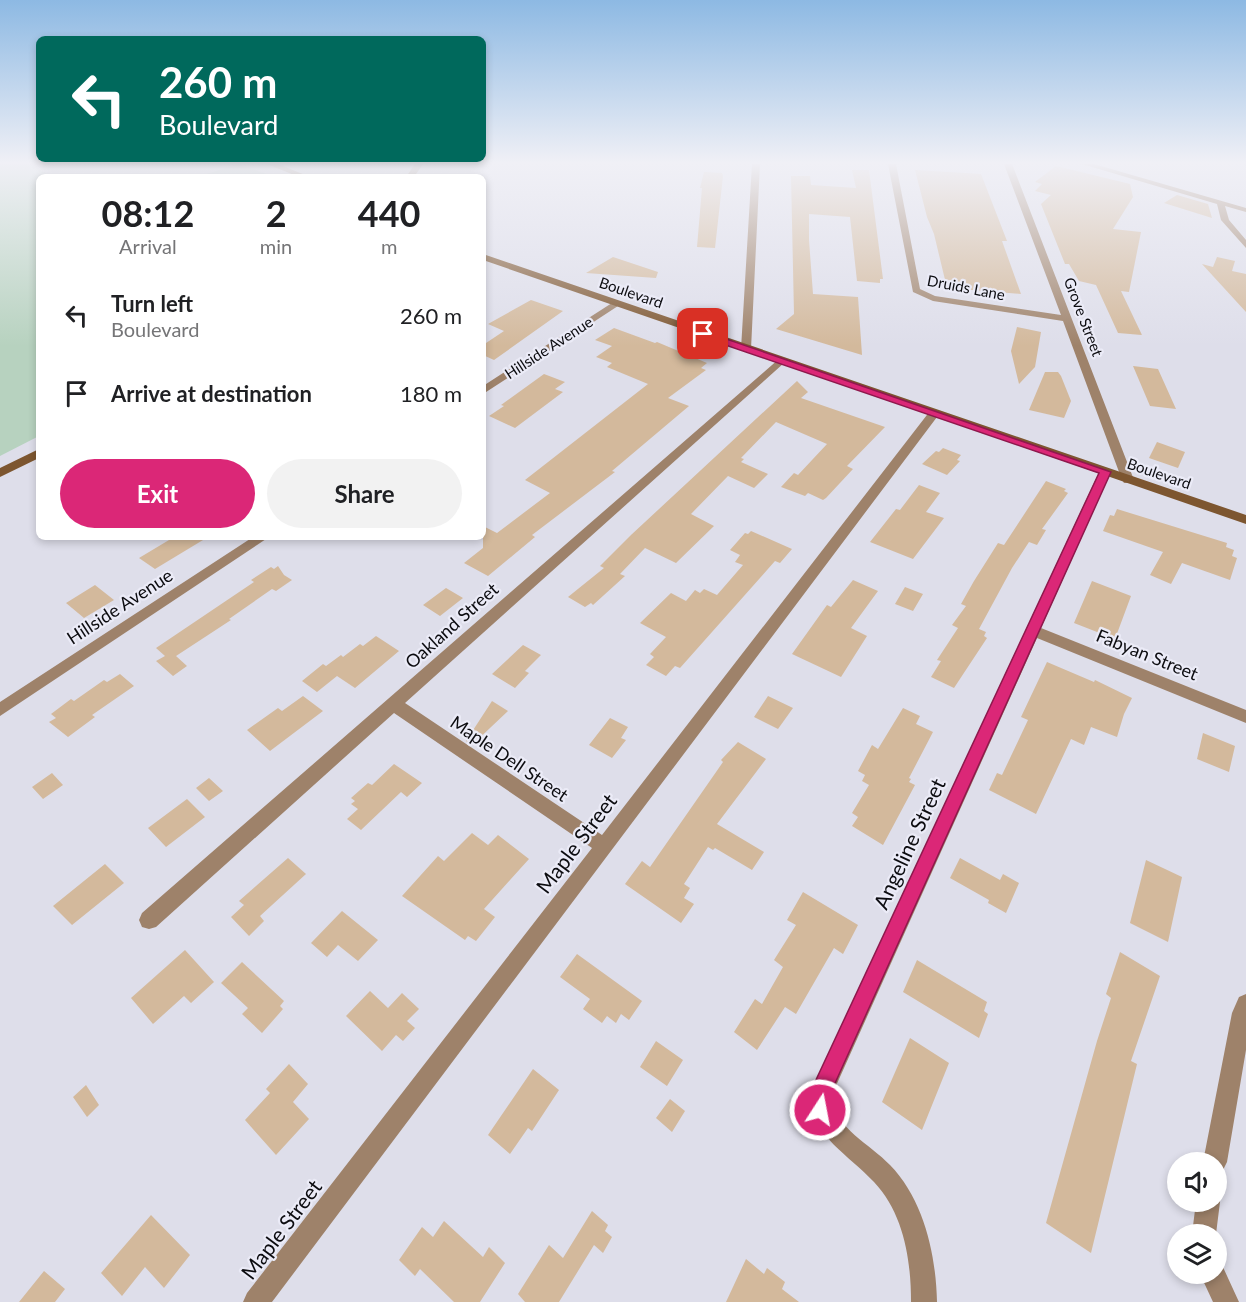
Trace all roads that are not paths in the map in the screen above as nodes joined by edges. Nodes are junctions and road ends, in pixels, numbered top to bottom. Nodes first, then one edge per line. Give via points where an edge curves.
1 (753, 225) edge
2 (904, 225) edge
3 (1032, 225) edge
4 (1230, 225) edge
5 (1246, 244) edge
6 (486, 258) edge
7 (615, 304) junction
8 (1068, 319) junction
9 (746, 349) junction
10 (780, 361) junction
11 (486, 389) edge
12 (934, 413) junction
13 (36, 455) edge
14 (1105, 472) junction
15 (0, 473) edge
16 (1128, 480) junction
17 (1246, 520) edge
18 (257, 540) edge
19 (1033, 630) junction
20 (393, 704) junction
21 (0, 710) edge
22 (1246, 717) edge
23 (604, 846) junction
24 (149, 920) dead end
25 (1246, 1004) edge
26 (1217, 1152) edge
27 (1218, 1284) edge
28 (256, 1302) edge
29 (924, 1302) edge
30 (1226, 1302) edge

1 - 9 street
2 - 8 street, Druids Lane via 916,290 933,298
3 - 8 street, Grove Street
4 - 5 street
6 - 7 main road, Boulevard
7 - 9 main road, Boulevard
7 - 11 street, Hillside Avenue
8 - 16 street, Grove Street
9 - 10 main road, Boulevard
10 - 12 main road, Boulevard
10 - 20 street, Oakland Street
12 - 14 main road, Boulevard
12 - 23 street, Maple Street
13 - 15 main road
14 - 16 main road, Boulevard
14 - 19 street, Angeline Street
16 - 17 main road, Boulevard
18 - 21 street, Hillside Avenue
19 - 22 street, Fabyan Street
19 - 29 street, Angeline Street via 820,1098 826,1123 890,1182 907,1215 920,1254
20 - 23 street, Maple Dell Street
20 - 24 street, Oakland Street
23 - 28 street, Maple Street
25 - 26 street
27 - 30 street

